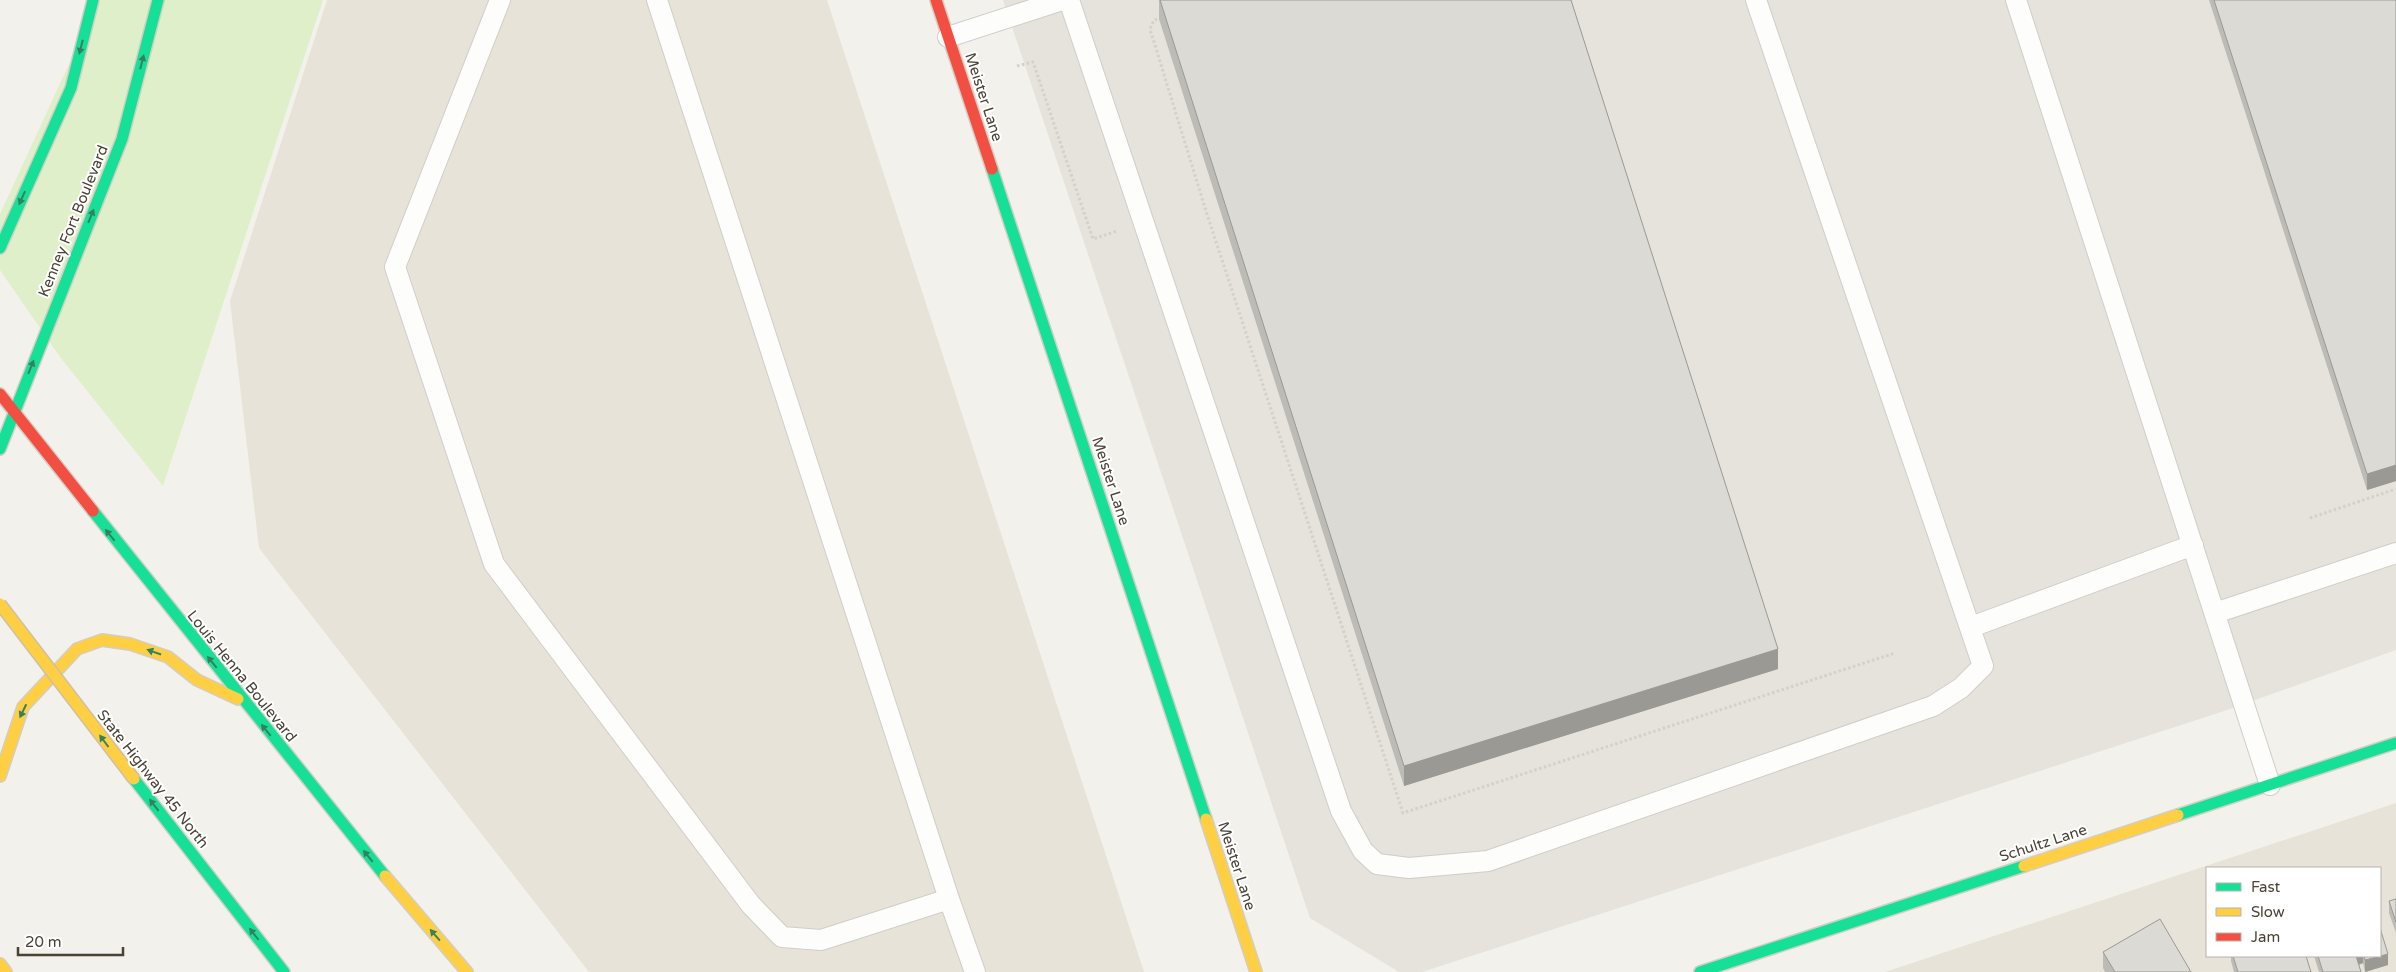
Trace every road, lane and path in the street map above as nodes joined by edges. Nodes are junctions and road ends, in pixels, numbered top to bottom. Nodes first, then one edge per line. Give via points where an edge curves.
1 (93, 0) edge
2 (158, 0) edge
3 (500, 0) edge
4 (657, 0) edge
5 (936, 0) edge
6 (1062, 0) edge
7 (1069, 0) edge
8 (1756, 0) edge
9 (2016, 0) edge
10 (1163, 18) edge
11 (948, 37) junction
12 (1017, 66) dead end
13 (1125, 228) dead end
14 (0, 248) edge
15 (0, 394) edge
16 (13, 412) junction
17 (0, 449) edge
18 (2396, 489) edge
19 (2310, 518) dead end
20 (2193, 545) junction
21 (2396, 553) edge
22 (0, 604) edge
23 (2215, 613) junction
24 (1971, 627) junction
25 (1895, 653) dead end
26 (242, 700) junction
27 (2396, 743) edge
28 (0, 776) edge
29 (2270, 784) junction
30 (949, 898) junction
31 (0, 964) edge
32 (6, 972) edge
33 (284, 972) edge
34 (468, 972) edge
35 (975, 972) edge
36 (1256, 972) edge
37 (1700, 972) edge

1 -> 14 main road via 71,88
16 -> 2 main road, Kenney Fort Boulevard via 122,139
3 - 30 lane via 395,268 494,564 751,905 782,937 821,940
4 - 30 lane
5 - 11 main road, Meister Lane
6 - 11 lane
7 - 24 lane via 1341,811 1363,851 1377,864 1409,868 1488,861 1933,706 1961,688 1984,666
8 - 24 lane
9 - 20 lane
10 - 25 path via 1154,20 1150,29 1403,813
11 - 36 main road, Meister Lane
12 - 13 path via 1033,62 1093,240
15 - 16 main road, Louis Henna Boulevard
16 - 17 main road, Kenney Fort Boulevard
26 -> 16 main road, Louis Henna Boulevard
18 - 19 path
20 - 23 lane
20 - 24 lane
21 - 23 lane
33 -> 22 main road, State Highway 45 North, bridge
23 - 29 lane
26 -> 28 main road via 197,680 168,657 130,644 102,640 77,649 23,707
34 -> 26 main road, Louis Henna Boulevard via 399,894
27 - 29 main road, Schultz Lane
29 - 37 main road, Schultz Lane
30 - 35 lane
31 - 32 main road

